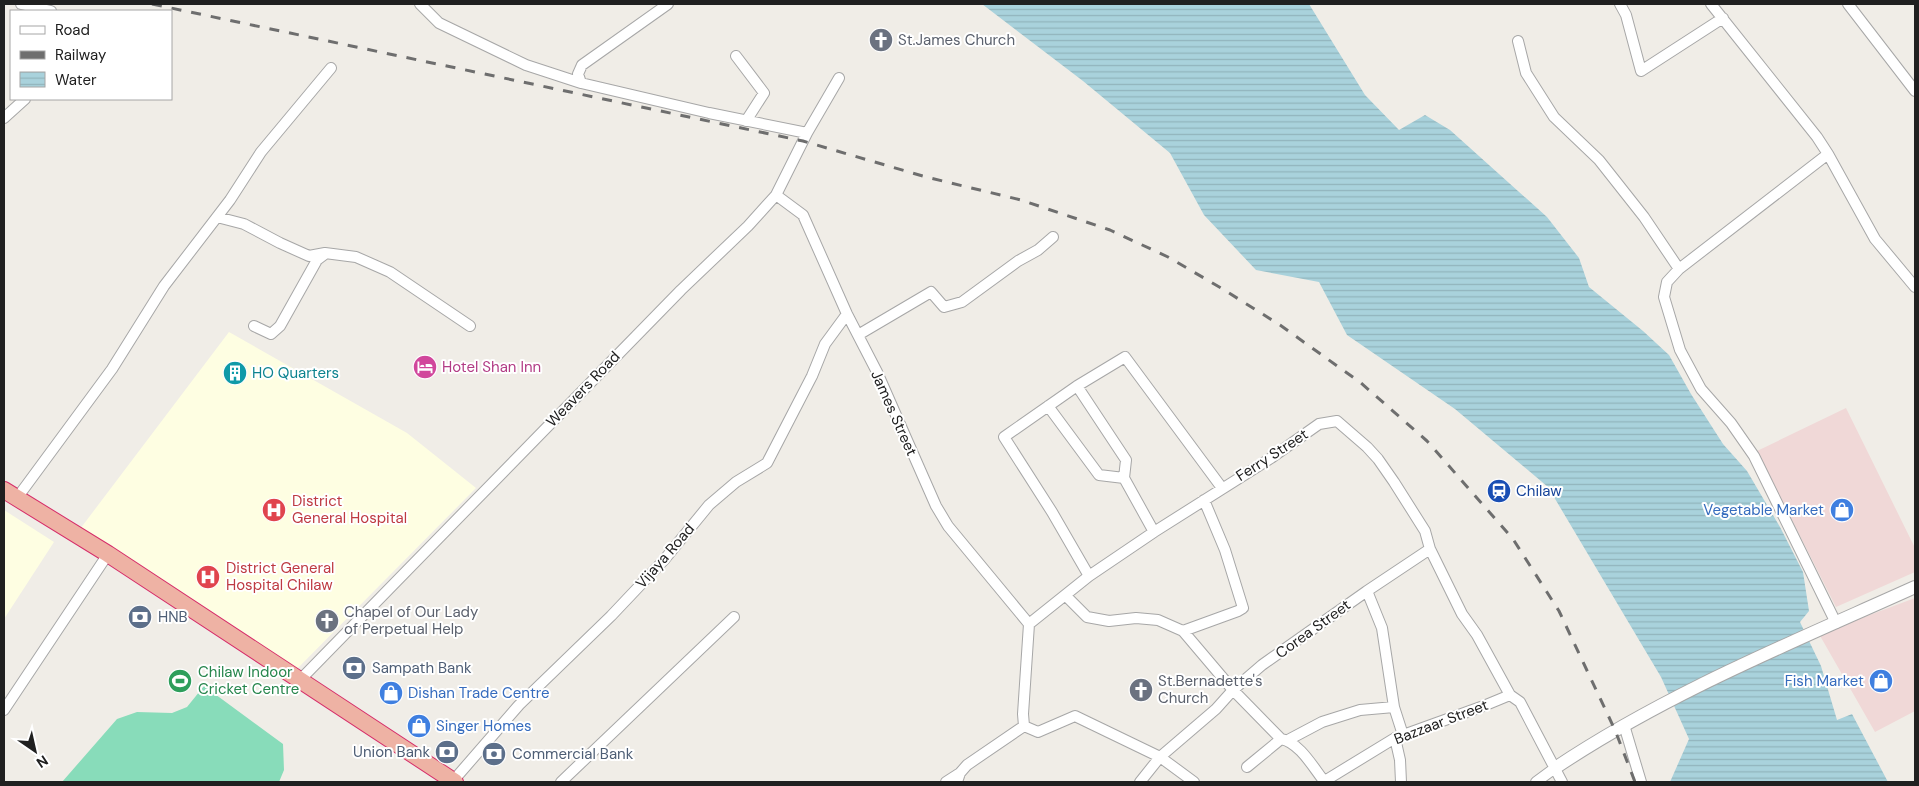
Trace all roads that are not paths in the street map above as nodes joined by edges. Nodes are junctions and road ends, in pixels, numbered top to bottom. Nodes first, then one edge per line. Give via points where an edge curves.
1 (21, 4) edge
2 (420, 4) edge
3 (668, 4) edge
4 (1620, 4) edge
5 (1711, 4) edge
6 (1848, 4) edge
7 (47, 10) edge
8 (1723, 18) junction
9 (1518, 41) dead end
10 (736, 56) dead end
11 (331, 68) dead end
12 (839, 78) dead end
13 (581, 83) junction
14 (1915, 91) edge
15 (24, 100) edge
16 (4, 118) edge
17 (746, 121) junction
18 (807, 133) junction
19 (1828, 154) junction
20 (776, 195) junction
21 (217, 217) junction
22 (1053, 237) dead end
23 (326, 253) junction
24 (1679, 269) junction
25 (1915, 287) edge
26 (846, 314) junction
27 (254, 326) dead end
28 (470, 326) dead end
29 (858, 335) junction
30 (1077, 386) junction
31 (1048, 406) junction
32 (1124, 478) junction
33 (1222, 488) junction
34 (10, 494) edge
35 (1204, 500) junction
36 (1154, 532) junction
37 (1430, 549) junction
38 (108, 554) junction
39 (1089, 576) junction
40 (1915, 587) edge
41 (1366, 591) junction
42 (1066, 596) junction
43 (734, 617) dead end
44 (1836, 623) junction
45 (1029, 624) junction
46 (1183, 631) junction
47 (300, 680) junction
48 (1233, 690) junction
49 (1510, 695) junction
50 (1394, 707) junction
51 (4, 710) edge
52 (1624, 725) junction
53 (1024, 726) junction
54 (1399, 736) junction
55 (1284, 740) junction
56 (1160, 757) junction
57 (1247, 767) dead end
58 (1556, 768) junction
59 (958, 777) edge
60 (1329, 780) edge
61 (454, 782) edge
62 (561, 782) edge
63 (946, 782) edge
64 (1140, 782) edge
65 (1194, 782) edge
66 (1401, 782) edge
67 (1536, 782) edge
68 (1562, 782) edge
69 (1642, 782) edge

1 - 7 street
2 - 13 street via 447,27 526,65
3 - 13 street via 582,65 578,74
4 - 8 street via 1626,14 1640,71
5 - 8 street
6 - 14 street
8 - 19 street
9 - 24 street via 1526,74 1554,117 1599,160 1644,217
10 - 17 street via 764,93
11 - 21 street via 260,152
12 - 18 street, Weavers Road
13 - 17 street
15 - 16 street
17 - 18 street
18 - 20 street, Weavers Road
19 - 24 street
19 - 25 street via 1875,239
20 - 26 street, James Street via 803,215
20 - 47 street, Weavers Road
21 - 23 street via 244,224 309,256
21 - 34 street via 164,286 112,369
22 - 29 street via 962,302 944,306 931,292
23 - 27 street via 317,260 280,326 271,334
23 - 28 street via 356,257 390,272
24 - 44 street via 1667,282 1664,297 1680,350 1701,389 1732,423 1754,456
26 - 29 street, James Street
26 - 61 street, Vijaya Road via 825,344 808,385 767,463 709,504 664,560 519,705
29 - 45 street, James Street via 940,513
30 - 31 street
30 - 32 street via 1126,460
30 - 33 street via 1125,357
31 - 32 street via 1099,475
31 - 39 street via 1004,437
32 - 36 street
33 - 35 street, Ferry Street
33 - 37 street, Ferry Street via 1319,424 1337,421 1378,459 1425,530
34 - 38 highway
35 - 36 street, Ferry Street
35 - 46 street via 1225,550 1243,608
36 - 39 street, Ferry Street
37 - 41 street, Corea Street
37 - 49 street, Ferry Street via 1462,614
38 - 47 highway
38 - 51 street
39 - 42 street, Ferry Street
40 - 44 street
41 - 48 street, Corea Street
41 - 50 street via 1382,628
42 - 45 street, Ferry Street
42 - 46 street via 1087,617 1109,621 1158,620
43 - 62 street
44 - 52 street
45 - 53 street
46 - 48 street
47 - 61 highway
48 - 55 street
48 - 56 street, Corea Street via 1216,709
49 - 54 street, Bazzaar Street
49 - 58 street, Ferry Street via 1520,702
50 - 54 street
50 - 55 street via 1360,710 1322,722
52 - 58 street
52 - 69 street
53 - 56 street via 1038,732 1075,716
53 - 59 street via 967,765
54 - 60 street, Bazzaar Street
54 - 66 street
55 - 57 street
55 - 60 street
56 - 64 street, Corea Street
56 - 65 street
58 - 67 street
58 - 68 street, Ferry Street
59 - 63 street

